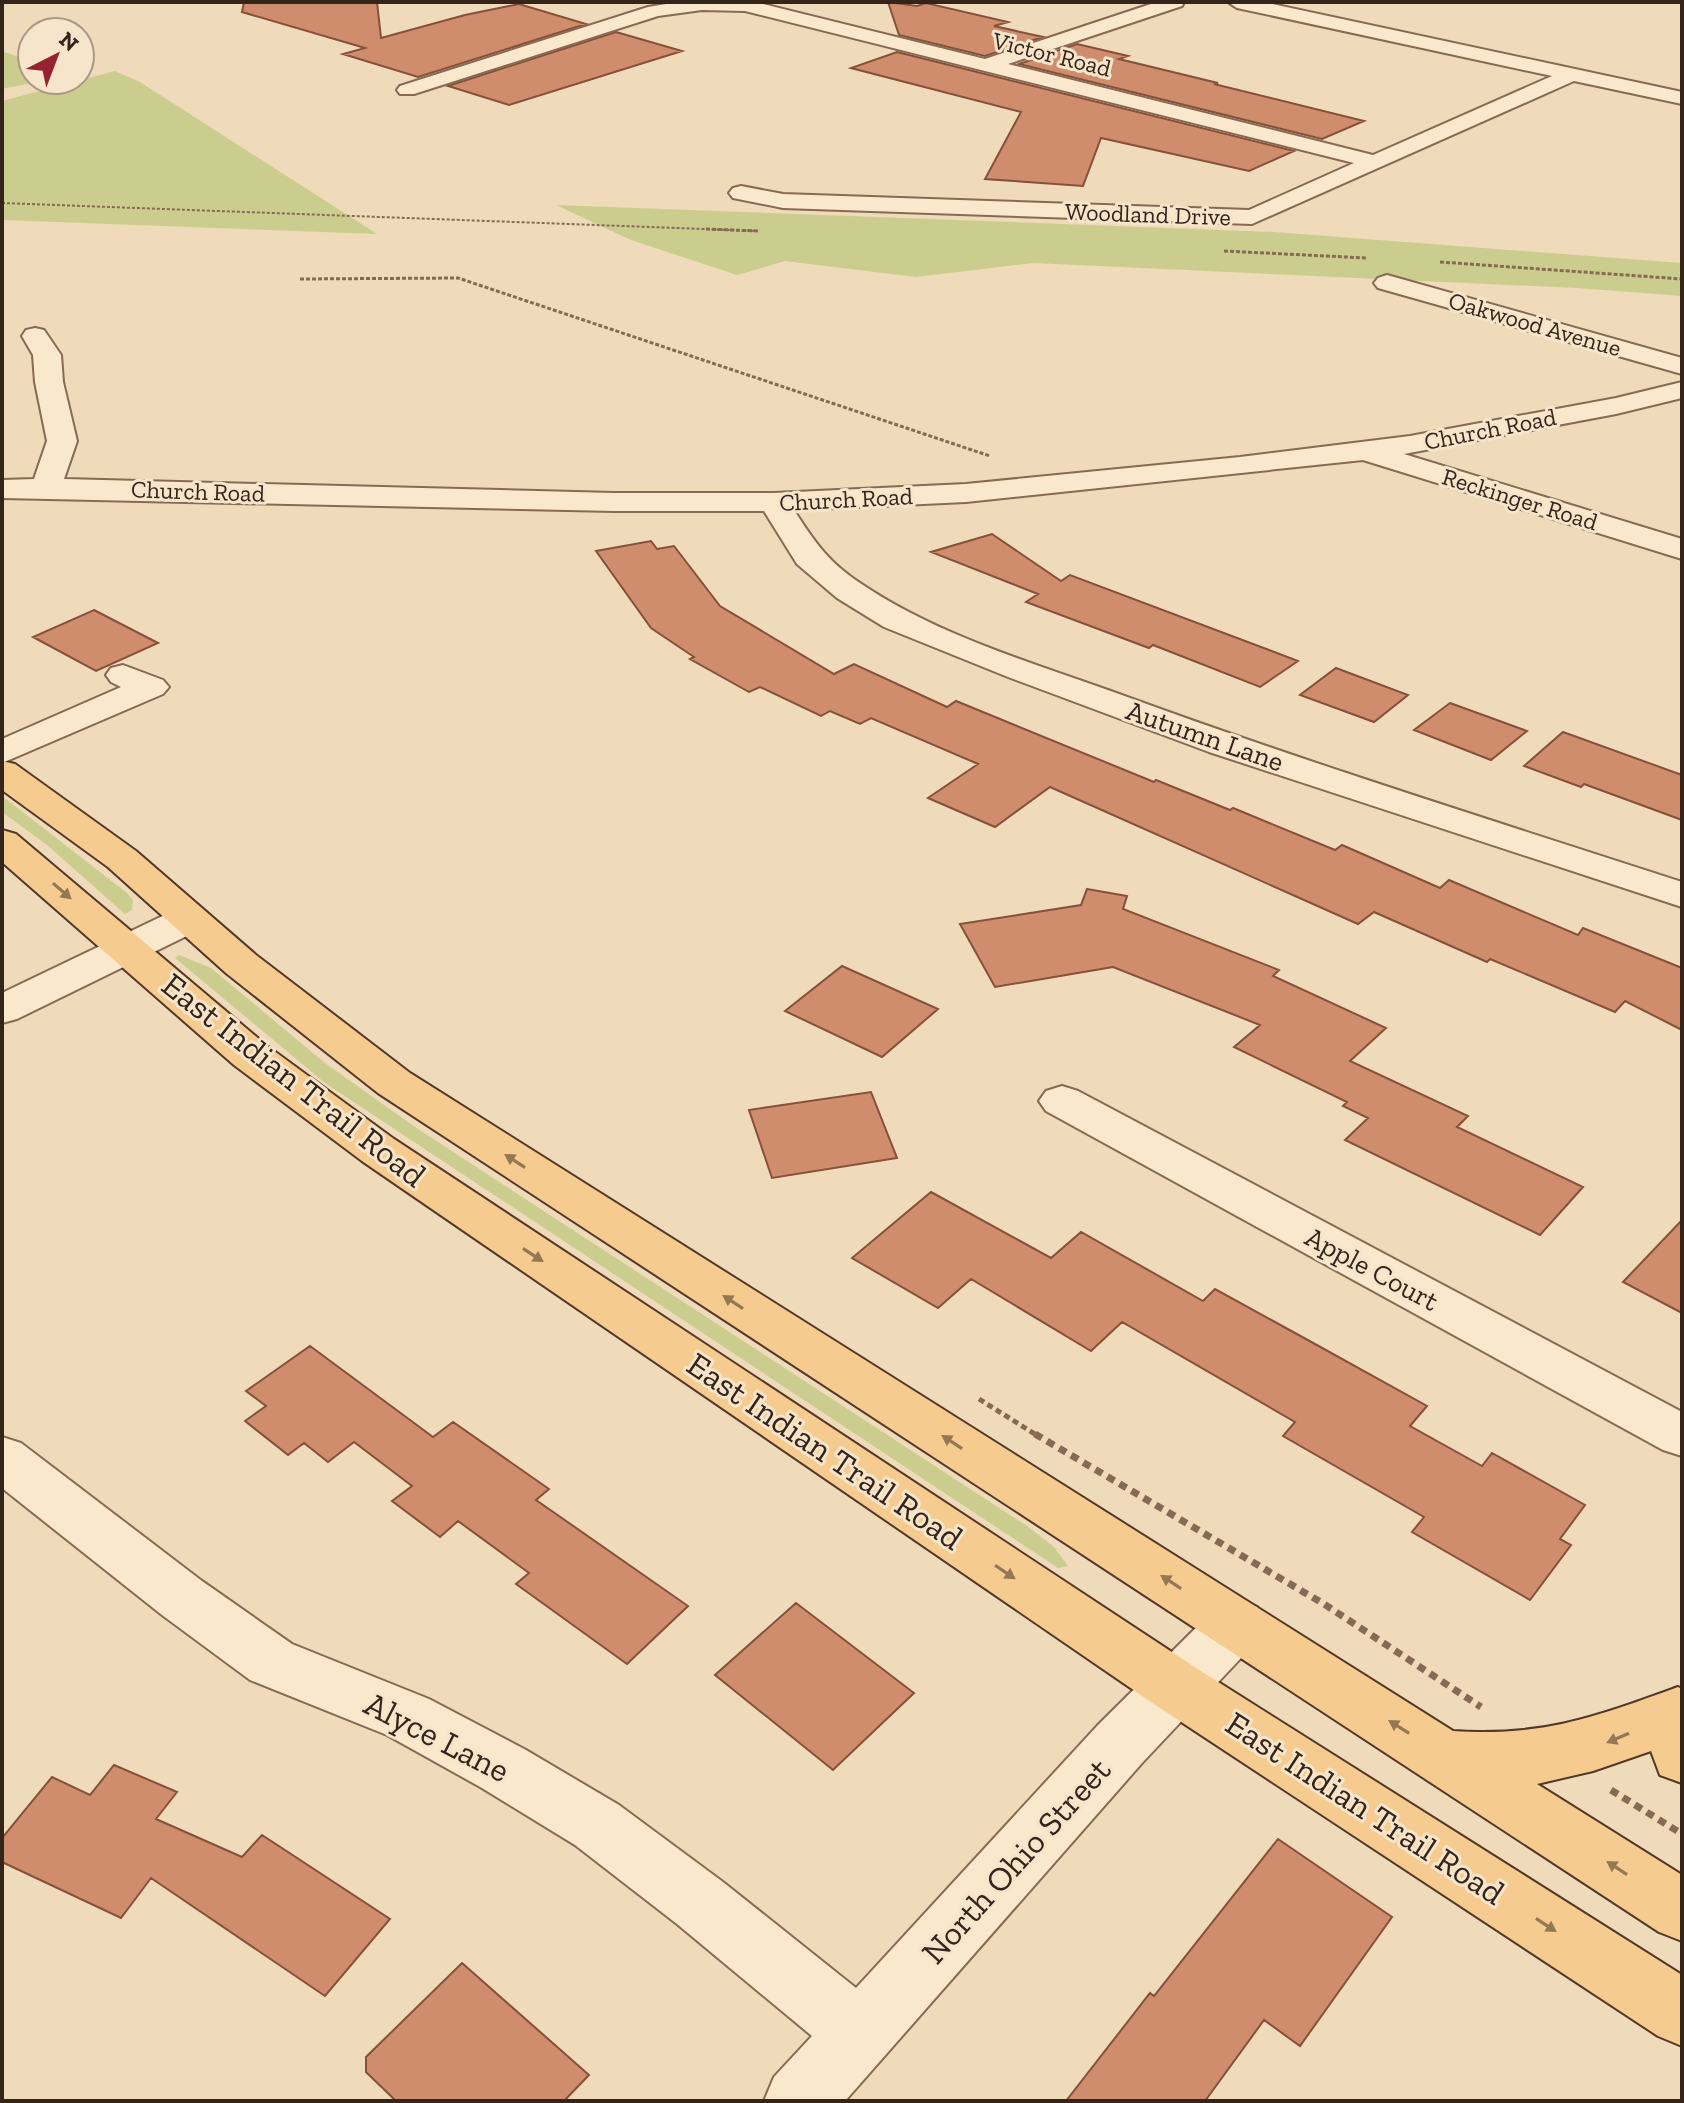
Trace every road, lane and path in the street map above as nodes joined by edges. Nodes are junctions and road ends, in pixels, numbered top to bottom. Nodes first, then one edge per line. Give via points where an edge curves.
1 (1175, 2) edge
2 (1237, 2) edge
3 (715, 4) edge
4 (989, 64) junction
5 (1573, 74) junction
6 (407, 90) dead end
7 (1682, 98) edge
8 (1376, 162) junction
9 (741, 193) dead end
10 (300, 279) dead end
11 (1387, 283) dead end
12 (35, 336) dead end
13 (1682, 366) edge
14 (1682, 390) edge
15 (1358, 449) junction
16 (46, 488) junction
17 (2, 489) edge
18 (1027, 489) junction
19 (774, 502) junction
20 (1682, 549) edge
21 (123, 675) dead end
22 (2, 752) edge
23 (2, 772) edge
24 (2, 842) edge
25 (1682, 895) edge
26 (189, 919) junction
27 (128, 949) junction
28 (2, 1010) edge
29 (1062, 1101) dead end
30 (970, 1394) dead end
31 (1682, 1436) edge
32 (2, 1458) edge
33 (1237, 1624) junction
34 (1175, 1686) junction
35 (1681, 1725) edge
36 (1556, 1755) junction
37 (1447, 1757) junction
38 (1682, 1834) edge
39 (1682, 1911) edge
40 (1682, 2013) edge
41 (861, 2034) junction
42 (799, 2101) edge

1 - 4 street
2 - 5 street
3 - 4 street, Victor Road via 770,9
3 - 6 street, Victor Road via 655,11
4 - 8 street, Victor Road
5 - 7 street
5 - 8 street, Woodland Drive
8 - 9 street, Woodland Drive via 1252,217 783,201
10 - 18 path via 458,278 998,459
11 - 13 street, Oakwood Avenue
12 - 16 street via 47,355 62,441
14 - 15 street, Church Road via 1461,436
15 - 18 street, Church Road
15 - 20 street, Reckinger Road
16 - 17 street, Church Road
16 - 19 street, Church Road
18 - 19 street, Church Road
19 - 25 street, Autumn Lane via 808,557 896,620 1222,744
21 - 22 street via 151,687
23 - 26 main road, East Indian Trail Road via 122,859
24 -> 27 main road, East Indian Trail Road
26 - 27 street
33 -> 26 main road, East Indian Trail Road via 394,1083
27 - 28 street
27 -> 34 main road, East Indian Trail Road via 250,1055 378,1150
29 - 31 street, Apple Court
30 - 36 path via 1284,1580
32 - 41 street, Alyce Lane via 271,1662 408,1717 597,1825
33 - 34 street, North Ohio Street
37 -> 33 main road, East Indian Trail Road
34 -> 40 main road, East Indian Trail Road
34 - 41 street, North Ohio Street
35 -> 36 main road
36 - 37 main road via 1493,1762
36 - 38 path
39 -> 37 main road, East Indian Trail Road
41 - 42 street, North Ohio Street

